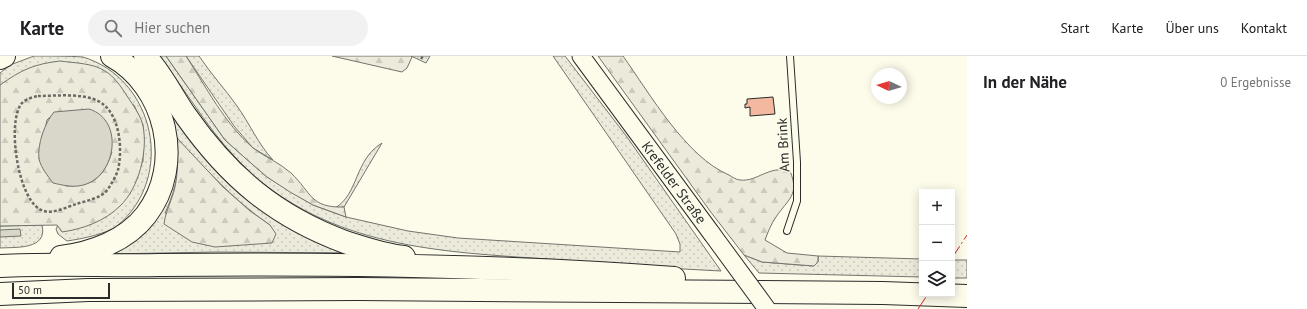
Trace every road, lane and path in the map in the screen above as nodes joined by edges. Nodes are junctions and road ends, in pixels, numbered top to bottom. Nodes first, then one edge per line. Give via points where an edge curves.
1 (4, 56) edge
2 (112, 56) edge
3 (145, 56) edge
4 (581, 56) edge
5 (790, 56) edge
6 (0, 58) edge
7 (44, 211) joint
8 (787, 231) dead end
9 (32, 264) junction
10 (0, 266) edge
11 (572, 272) junction
12 (883, 293) junction
13 (0, 294) edge
14 (967, 296) edge
15 (767, 309) edge

1 - 6 highway
2 - 9 highway via 130,67 139,77 160,112 166,139 167,166 159,191 146,214 129,232 108,244 80,254
3 - 11 highway via 170,89 185,115 226,166 254,192 280,211 319,232 394,256 430,260 503,262
4 - 15 main road, Krefelder Straße, bridge
5 - 8 lane, Am Brink via 797,201
7 - 7 path via 39,209 29,196 20,172 14,132 17,113 22,103 38,96 95,99 104,104 110,113 118,135 118,170 113,181 107,191 97,197
9 - 10 highway
9 - 11 highway via 363,266
11 - 12 highway
12 - 13 highway via 350,289 88,290
12 - 14 highway

